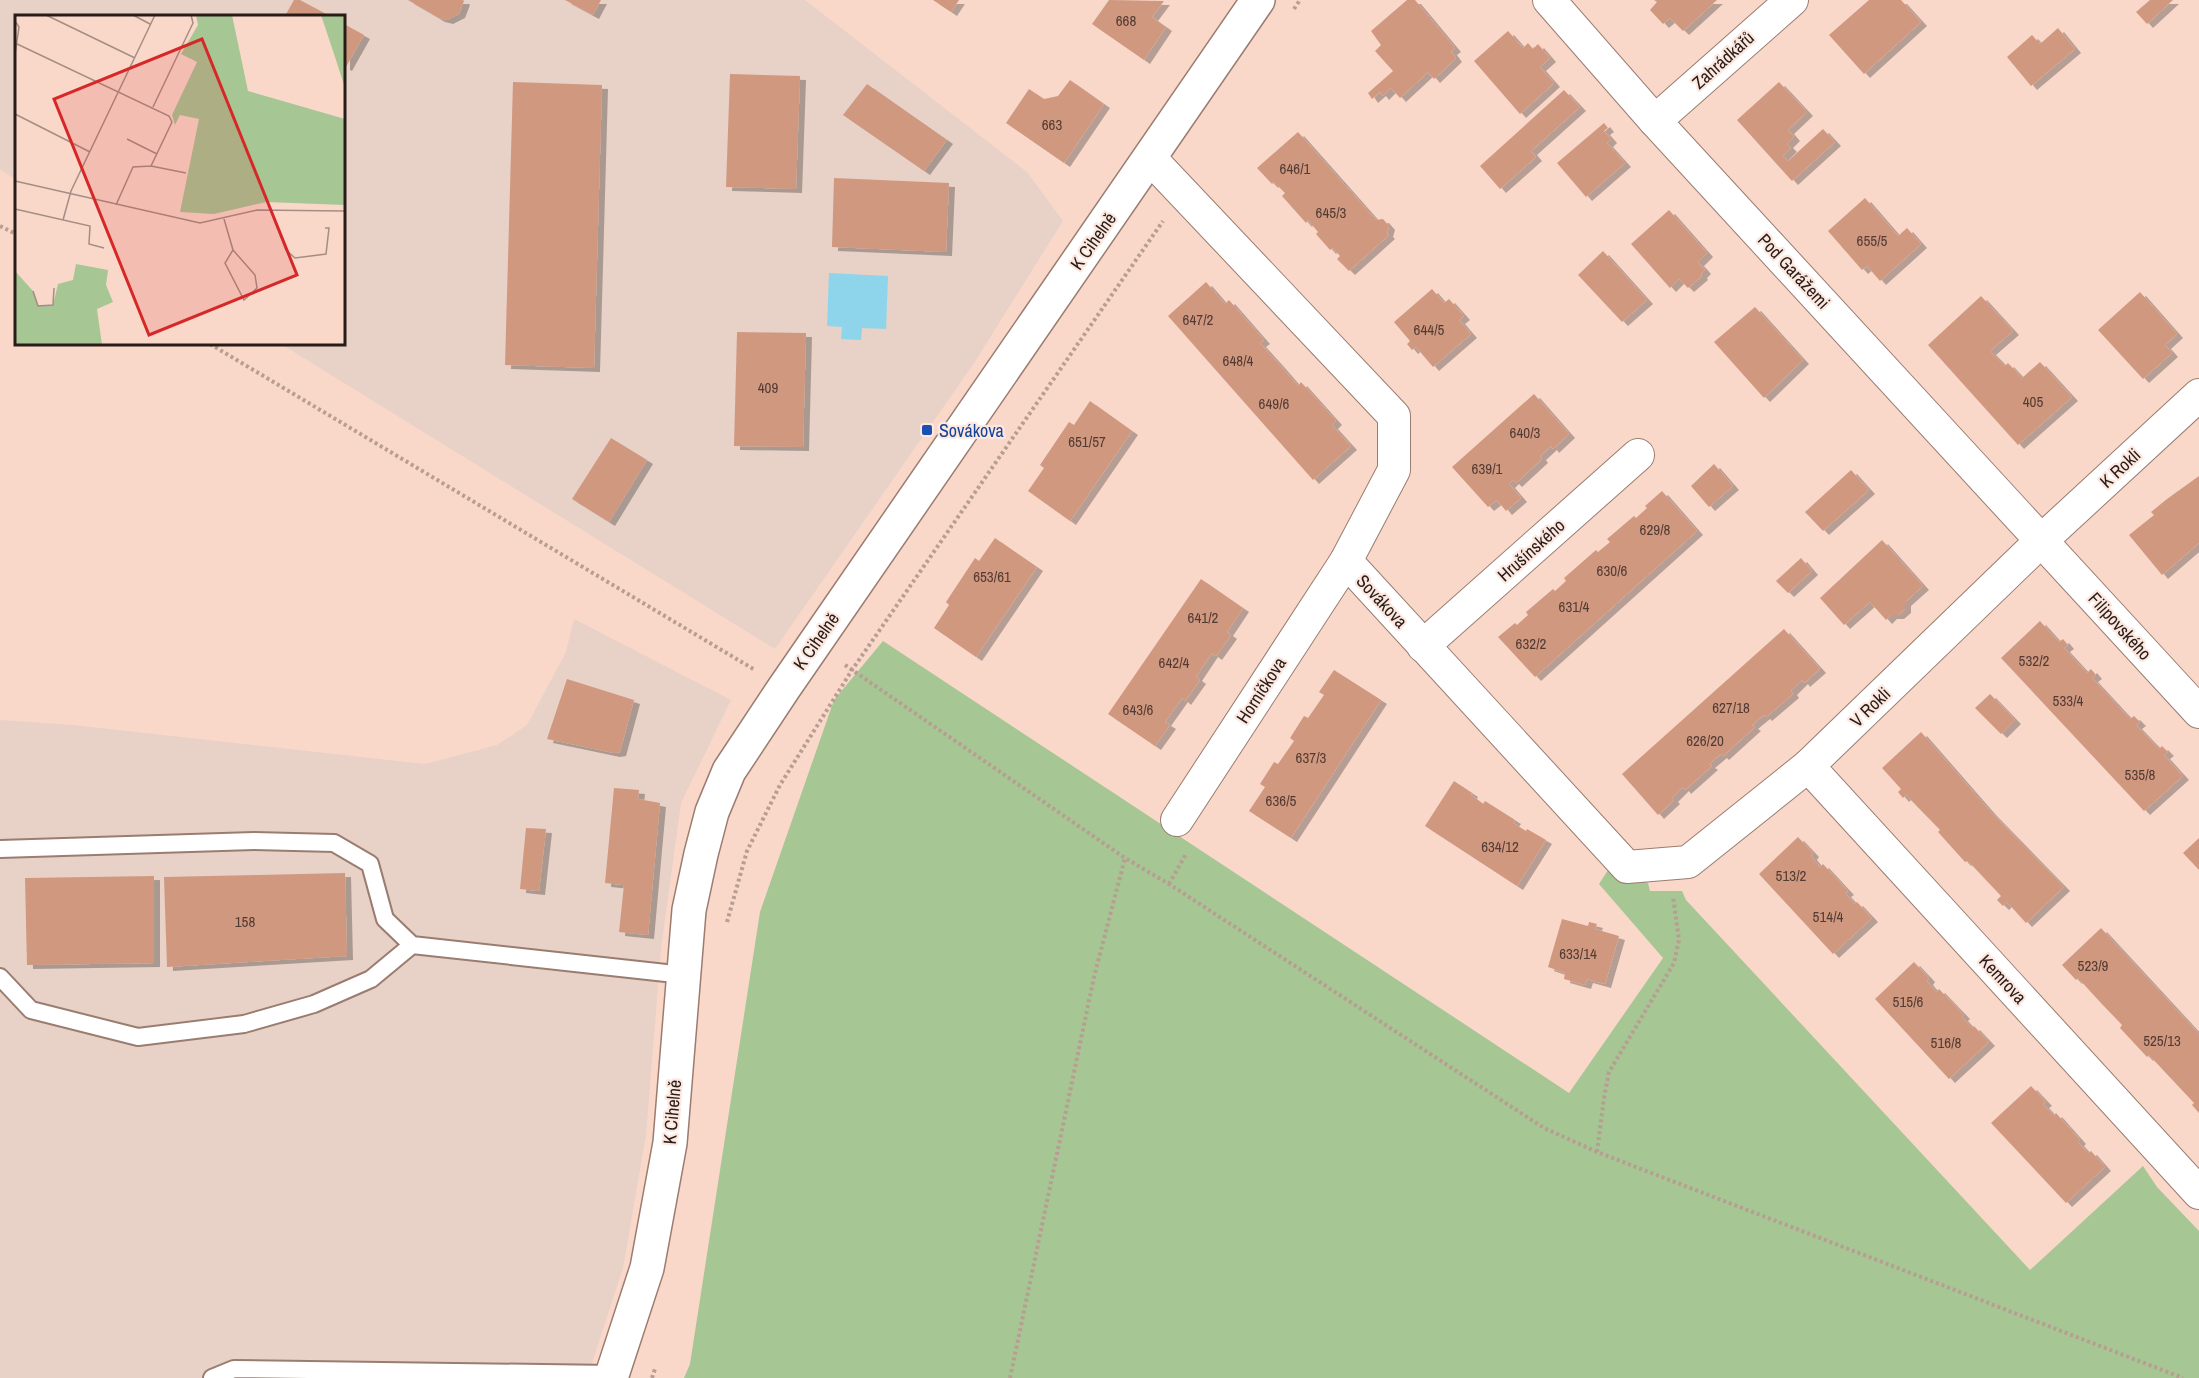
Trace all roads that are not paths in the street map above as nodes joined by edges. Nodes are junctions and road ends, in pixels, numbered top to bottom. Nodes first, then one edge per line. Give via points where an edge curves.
1 (1258, 0) edge
2 (1549, 0) edge
3 (1791, 0) edge
4 (1655, 121) junction
5 (1150, 158) junction
6 (2199, 395) edge
7 (1638, 455) dead end
8 (2042, 540) junction
9 (1346, 561) junction
10 (1423, 646) junction
11 (2199, 712) edge
12 (1808, 766) junction
13 (1177, 820) dead end
14 (0, 849) edge
15 (1678, 863) joint
16 (412, 945) junction
17 (684, 975) junction
18 (0, 977) edge
19 (2199, 1192) edge
20 (612, 1376) edge
21 (212, 1378) edge

1 - 5 street, K Cihelně
2 - 4 street, Pod Garážemi
3 - 4 street, Zahrádkářů
4 - 8 street, Pod Garážemi
5 - 9 street, Sovákova via 1394,416 1394,470
5 - 17 street, K Cihelně via 729,771 700,854 689,910
6 - 8 street, K Rokli
7 - 10 street, Hrušínského
8 - 11 street, Filipovského
8 - 12 street, V Rokli
9 - 10 street, Sovákova
9 - 13 street, Horníčkova
10 - 15 street, Sovákova via 1627,867
12 - 15 street, V Rokli
12 - 19 street, Kemrova
14 - 16 lane via 254,841 334,843 370,864 385,919
16 - 17 lane
16 - 18 lane via 371,979 314,1004 244,1024 138,1037 31,1010
17 - 20 street, K Cihelně via 670,1143 647,1268
20 - 21 lane via 234,1369

